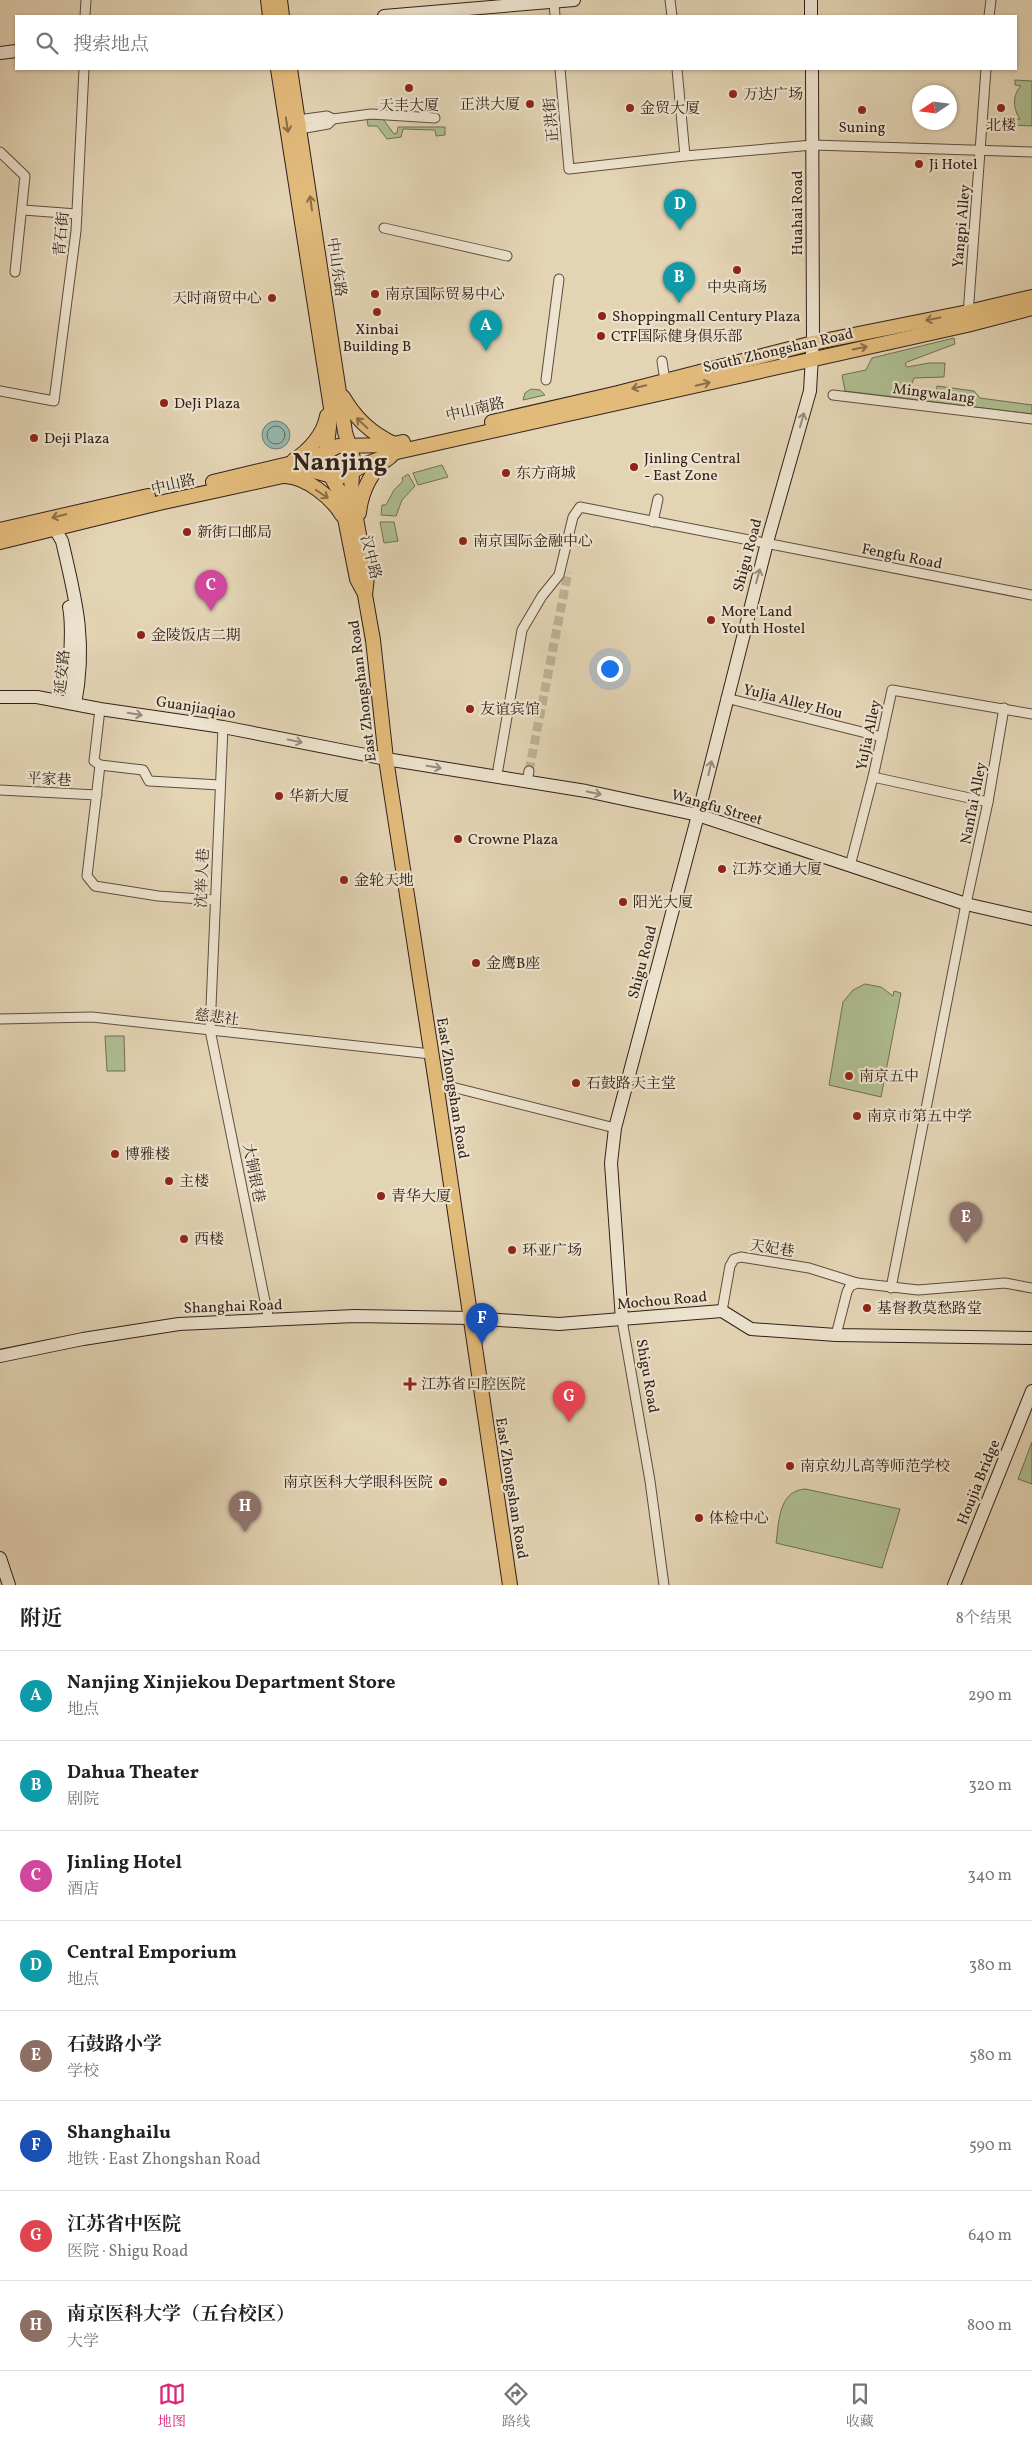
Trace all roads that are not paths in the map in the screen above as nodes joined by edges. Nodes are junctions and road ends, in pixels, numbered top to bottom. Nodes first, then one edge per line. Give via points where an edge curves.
1 (86, 0) edge
2 (268, 0) edge
3 (280, 0) edge
4 (574, 0) edge
5 (670, 0) edge
6 (811, 0) edge
7 (991, 0) edge
8 (554, 2) junction
9 (85, 15) edge
10 (270, 15) edge
11 (282, 15) edge
12 (396, 15) edge
13 (555, 15) edge
14 (672, 15) edge
15 (811, 15) edge
16 (990, 15) edge
17 (15, 52) edge
18 (0, 53) edge
19 (84, 70) edge
20 (278, 70) edge
21 (290, 70) edge
22 (560, 70) edge
23 (677, 70) edge
24 (812, 70) edge
25 (986, 70) edge
26 (435, 118) dead end
27 (299, 125) junction
28 (813, 145) junction
29 (981, 150) junction
30 (0, 152) edge
31 (1032, 152) edge
32 (685, 156) junction
33 (23, 210) junction
34 (77, 214) dead end
35 (384, 228) dead end
36 (507, 256) dead end
37 (15, 272) dead end
38 (559, 279) dead end
39 (1032, 297) edge
40 (1032, 308) edge
41 (967, 318) junction
42 (813, 343) junction
43 (812, 358) junction
44 (662, 361) dead end
45 (546, 380) dead end
46 (665, 381) junction
47 (0, 391) edge
48 (334, 392) junction
49 (833, 395) dead end
50 (1032, 419) edge
51 (396, 448) junction
52 (334, 457) junction
53 (353, 470) junction
54 (284, 471) junction
55 (658, 499) dead end
56 (653, 522) junction
57 (352, 525) junction
58 (55, 528) junction
59 (0, 530) edge
60 (0, 542) edge
61 (766, 545) junction
62 (366, 595) joint
63 (1032, 595) edge
64 (0, 697) edge
65 (726, 698) junction
66 (75, 704) junction
67 (1004, 708) junction
68 (100, 709) junction
69 (1032, 714) edge
70 (223, 728) junction
71 (882, 737) junction
72 (386, 759) junction
73 (100, 765) junction
74 (498, 769) dead end
75 (873, 777) junction
76 (220, 786) junction
77 (0, 790) edge
78 (97, 795) junction
79 (988, 802) junction
80 (698, 815) junction
81 (850, 866) junction
82 (215, 900) junction
83 (966, 904) junction
84 (1032, 919) edge
85 (0, 1018) edge
86 (210, 1030) junction
87 (431, 1054) junction
88 (436, 1083) junction
89 (615, 1128) junction
90 (858, 1283) junction
91 (891, 1288) junction
92 (1032, 1288) edge
93 (722, 1311) junction
94 (470, 1318) junction
95 (622, 1320) junction
96 (269, 1321) junction
97 (836, 1336) junction
98 (1032, 1338) edge
99 (0, 1356) edge
100 (1032, 1391) edge
101 (0, 1558) edge
102 (9, 1585) edge
103 (510, 1585) edge
104 (664, 1585) edge
105 (954, 1585) edge

1 - 9 street
2 - 10 main road
3 - 11 main road
4 - 8 street
5 - 14 street
6 - 15 street
7 - 16 street
8 - 12 street
8 - 13 street
17 - 18 street
19 - 47 street, 青石街 via 76,231 54,401
20 -> 48 main road, 中山东路
21 - 27 main road, 中山东路
22 - 32 street, 正洪街 via 570,169
23 - 32 street
24 - 28 street, Huahai Road
25 - 29 street, Yangpi Alley
26 - 27 street via 378,114 333,119 328,124
48 -> 27 main road, 中山东路
28 - 29 street
28 - 32 street
28 - 42 street, Huahai Road
29 - 31 street
29 - 41 street, Yangpi Alley
30 - 33 street via 25,176
33 - 34 street
33 - 37 street
35 - 36 street
38 - 45 street
39 - 41 main road, South Zhongshan Road
40 - 41 main road, South Zhongshan Road
41 -> 42 main road, South Zhongshan Road
43 -> 41 main road, South Zhongshan Road
42 - 43 street, Huahai Road
42 - 46 main road, South Zhongshan Road
51 -> 43 main road, South Zhongshan Road via 620,403
61 -> 43 street, Shigu Road via 810,391
44 - 46 street
46 -> 51 main road, 中山南路
51 -> 48 main road via 361,423
48 - 52 main road, 中山东路
48 - 52 main road, 中山东路 via 331,418
48 - 54 main road via 326,422 314,442
49 - 50 street, Mingwalang
51 - 52 main road, 中山南路
51 - 53 main road, 中山南路
51 - 57 main road via 363,492
52 - 53 main road, 中山东路 via 353,458
52 - 53 main road, 中山路 via 344,476
52 - 54 main road, 中山路 via 314,458
52 - 54 main road, 中山路 via 310,470
52 - 57 main road, 汉中路 via 340,494
53 - 57 main road, 汉中路
54 -> 57 main road via 330,499
54 - 58 main road, 中山路
54 -> 59 main road, 中山路
55 - 56 street
56 - 61 street, Fengfu Road
56 - 74 street, Fengfu Road via 580,507 573,517 559,575 522,630
57 - 62 main road, 汉中路 via 357,579
58 - 60 main road, 中山路
58 - 66 street, 延安路 via 54,542 72,622 70,685
61 - 63 street, Fengfu Road
65 -> 61 street, Shigu Road
62 - 72 main road, East Zhongshan Road
64 - 66 street, Guanjiaqiao via 37,696
65 - 71 street, YuJia Alley Hou
80 -> 65 street, Shigu Road
66 - 68 street, Guanjiaqiao
67 - 69 street
67 - 71 street, YuJia Alley via 892,690
67 - 79 street, NanTai Alley
68 -> 70 street, Guanjiaqiao
68 - 73 street via 94,761
70 -> 72 street, Guanjiaqiao
70 - 76 street, 沈举人巷
71 - 75 street, YuJia Alley
72 -> 80 street, Wangfu Street via 528,777
72 - 87 main road, East Zhongshan Road
73 - 76 street via 143,770 149,781
73 - 78 street
75 - 79 street
75 - 81 street, YuJia Alley
76 - 82 street, 沈举人巷
77 - 78 street, 平家巷
78 - 82 street via 87,876 95,886 158,896
79 - 83 street, NanTai Alley
80 - 81 street, Wangfu Street
80 - 89 street, Shigu Road
81 - 83 street, Wangfu Street
82 - 86 street, 沈举人巷
83 - 84 street, Wangfu Street
83 - 91 street, NanTai Alley
85 - 86 street, 慈悲社 via 92,1016
86 - 87 street, 慈悲社
86 - 96 street, 大锏银巷
87 - 88 main road, East Zhongshan Road
88 - 89 street
88 - 94 main road, East Zhongshan Road
89 - 95 street, Shigu Road via 611,1163
90 - 91 street, 天妃巷
90 - 93 street, 天妃巷 via 809,1268 741,1257 734,1259 730,1266
90 - 97 street via 850,1286 847,1292
91 - 92 street, 天妃巷 via 918,1290 1005,1283
93 - 95 street, Mochou Road
93 - 97 street, Mochou Road via 750,1329
94 - 95 street, Mochou Road via 559,1324
94 - 96 street, Shanghai Road via 355,1316
94 - 103 main road, East Zhongshan Road
95 - 104 street, Shigu Road
96 - 99 street, Shanghai Road via 179,1324
97 - 98 street, Mochou Road
100 - 105 street, Houjia Bridge
101 - 102 street

